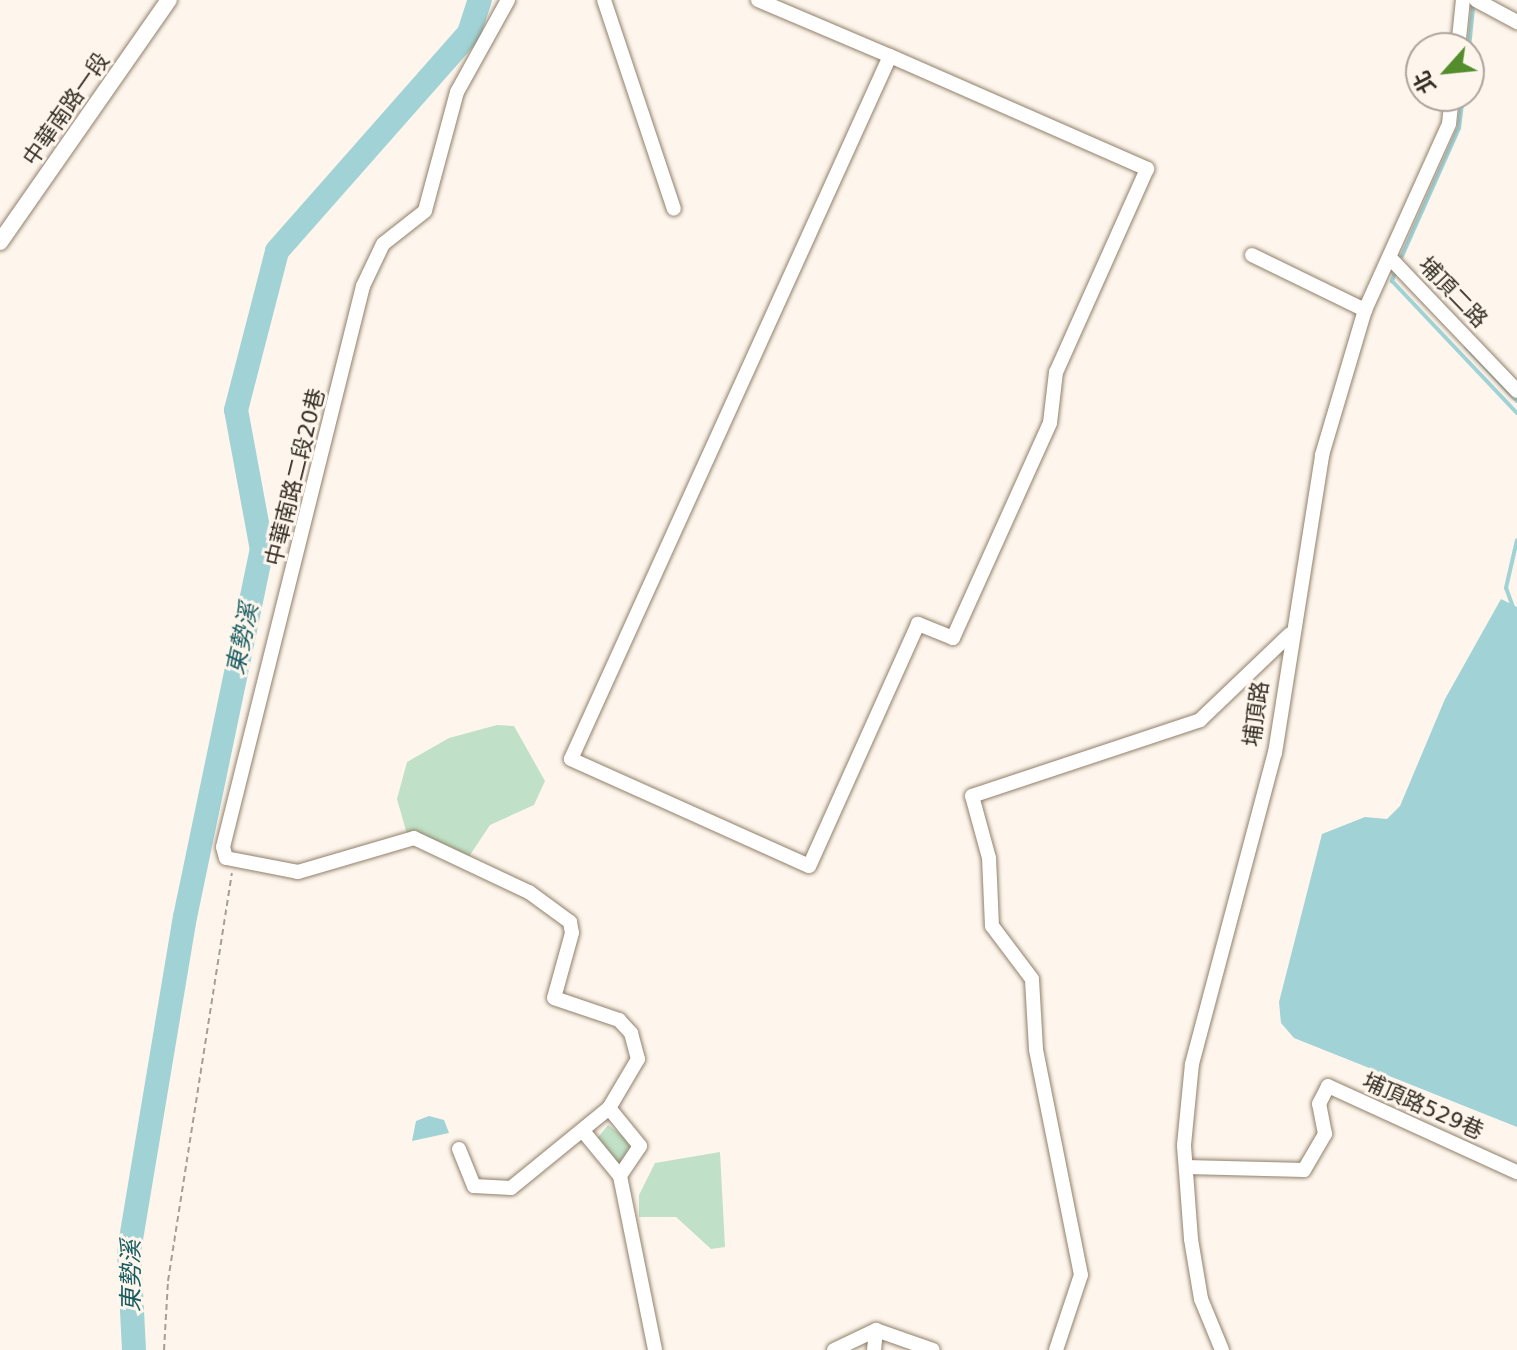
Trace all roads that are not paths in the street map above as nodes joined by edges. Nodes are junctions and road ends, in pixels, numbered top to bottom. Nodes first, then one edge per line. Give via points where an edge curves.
1 (169, 0) edge
2 (508, 0) edge
3 (604, 0) edge
4 (758, 0) edge
5 (1463, 0) edge
6 (1476, 0) edge
7 (1517, 22) edge
8 (1460, 32) edge
9 (890, 56) junction
10 (1450, 112) edge
11 (674, 209) dead end
12 (0, 242) edge
13 (1252, 255) dead end
14 (1390, 258) junction
15 (1365, 310) junction
16 (1517, 391) edge
17 (1290, 634) junction
18 (609, 1108) junction
19 (583, 1131) junction
20 (459, 1149) dead end
21 (1186, 1167) junction
22 (1517, 1172) edge
23 (620, 1176) junction
24 (876, 1330) junction
25 (655, 1350) edge
26 (834, 1350) edge
27 (874, 1350) edge
28 (933, 1350) edge
29 (1056, 1350) edge
30 (1222, 1350) edge

1 - 12 main road, 中華南路一段
2 - 18 street, 中華南路二段20巷 via 457,92 425,211 383,244 363,286 223,847 235,859 307,871 414,838 529,892 570,922 572,933 554,998 619,1020 631,1033 638,1059
3 - 11 street
4 - 9 street
5 - 8 street
6 - 7 street
9 - 9 street via 1147,169 1056,372 1050,423 953,638 918,624 809,866 571,759
10 - 14 street, 埔頂路
13 - 15 street
14 - 15 street, 埔頂路
14 - 16 street, 埔頂二路
15 - 17 street, 埔頂路 via 1322,455
17 - 21 street, 埔頂路 via 1275,753 1192,1064
17 - 29 street via 1200,720 972,796 989,858 992,926 1032,979 1036,1049 1081,1275
18 - 19 street
18 - 23 street via 640,1146
19 - 20 street via 499,1191 474,1186
19 - 23 street
21 - 22 street, 埔頂路529巷 via 1304,1170 1325,1134 1319,1104 1328,1086
21 - 30 street, 埔頂路 via 1201,1299
23 - 25 street
24 - 26 street
24 - 27 street
24 - 28 street

